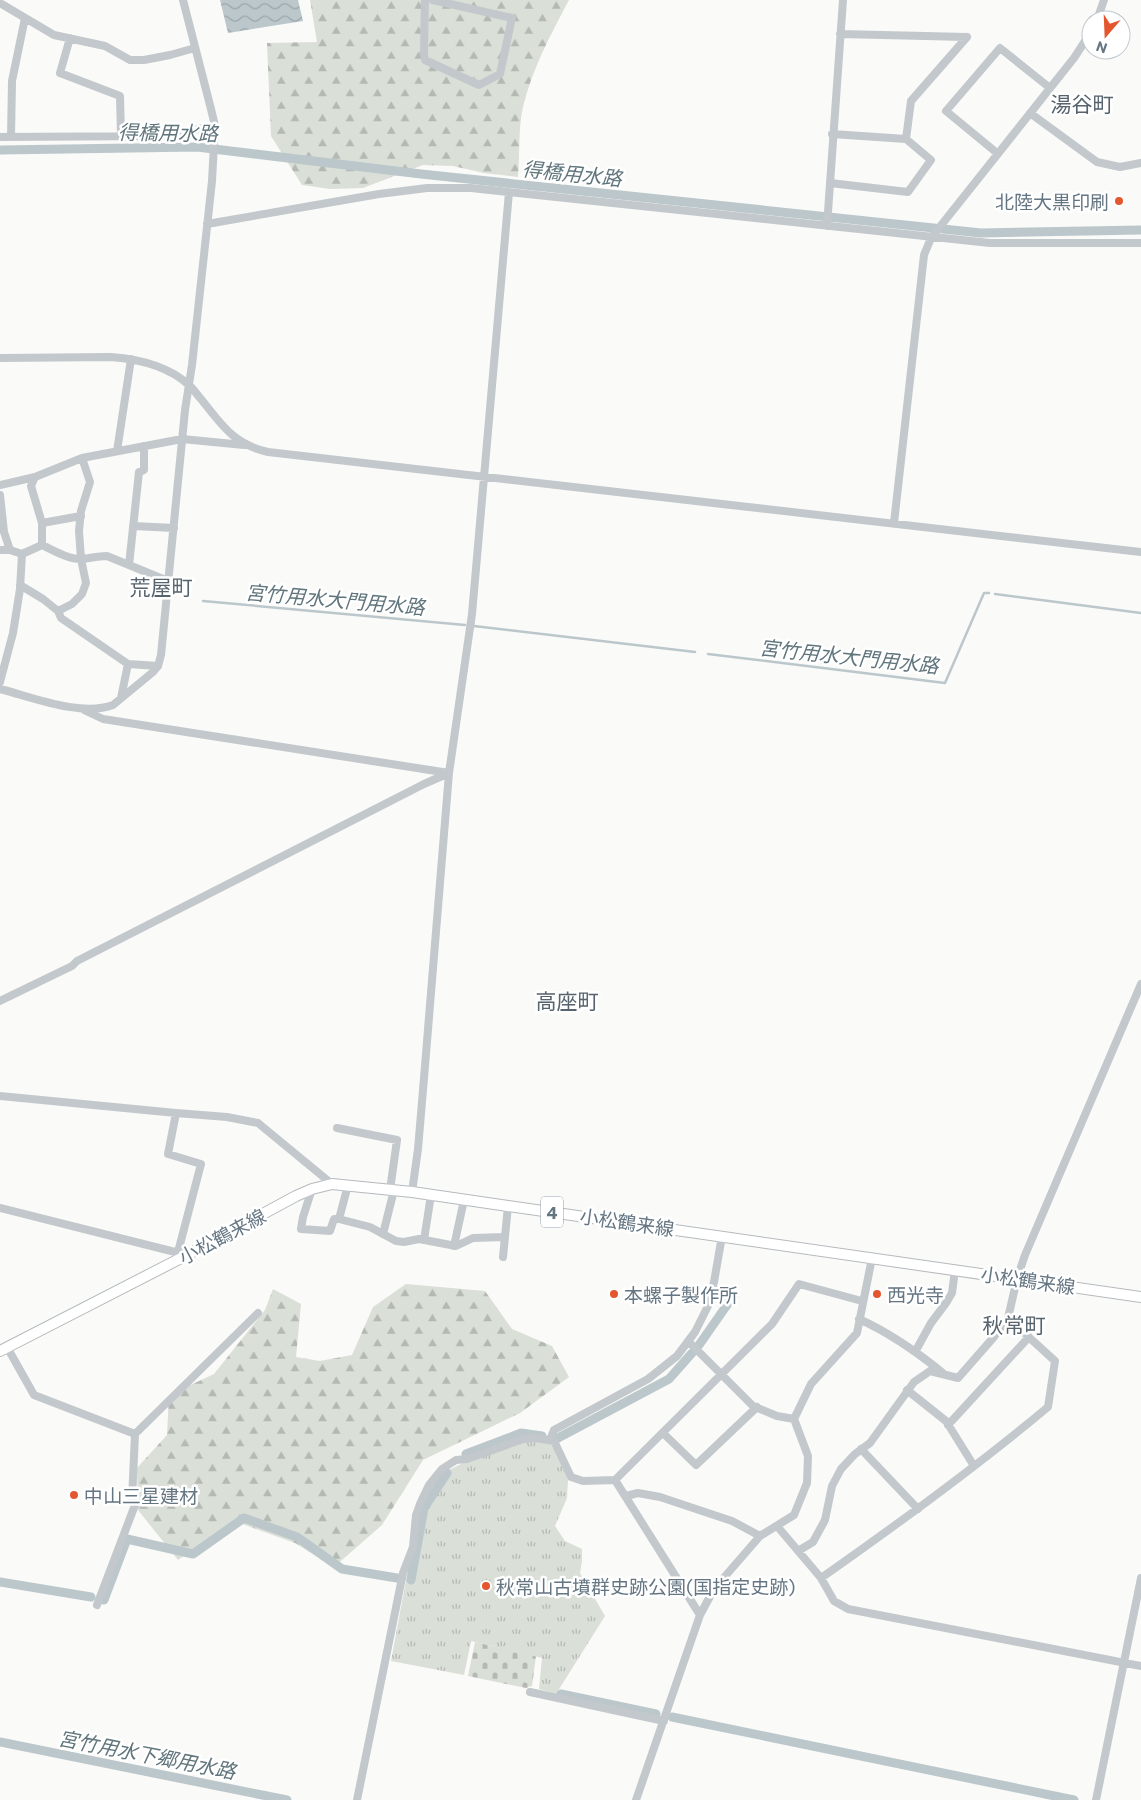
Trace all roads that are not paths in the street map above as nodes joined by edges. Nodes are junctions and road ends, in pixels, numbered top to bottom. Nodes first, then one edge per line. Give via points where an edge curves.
1 (183, 0) edge
2 (425, 0) edge
3 (433, 0) edge
4 (843, 0) edge
5 (0, 3) edge
6 (24, 18) junction
7 (840, 34) junction
8 (70, 38) junction
9 (1081, 47) edge
10 (195, 48) junction
11 (1050, 88) junction
12 (1030, 113) junction
13 (215, 126) junction
14 (832, 134) junction
15 (122, 136) junction
16 (0, 137) edge
17 (11, 137) junction
18 (906, 139) junction
19 (997, 153) junction
20 (1141, 163) edge
21 (830, 183) junction
22 (509, 192) junction
23 (827, 219) junction
24 (207, 224) junction
25 (932, 235) junction
26 (1141, 243) edge
27 (0, 358) edge
28 (131, 359) junction
29 (189, 384) junction
30 (182, 439) junction
31 (248, 445) junction
32 (144, 446) junction
33 (116, 451) junction
34 (82, 458) junction
35 (35, 477) junction
36 (485, 478) junction
37 (0, 484) edge
38 (0, 495) edge
39 (80, 516) junction
40 (42, 523) junction
41 (894, 523) junction
42 (133, 526) junction
43 (174, 528) junction
44 (42, 545) junction
45 (0, 550) edge
46 (10, 550) junction
47 (1141, 552) edge
48 (22, 554) junction
49 (81, 559) junction
50 (128, 565) junction
51 (168, 581) junction
52 (20, 585) junction
53 (58, 611) junction
54 (128, 664) junction
55 (158, 666) junction
56 (0, 682) edge
57 (0, 689) edge
58 (121, 698) junction
59 (82, 708) junction
60 (448, 773) junction
61 (1141, 984) edge
62 (0, 1001) edge
63 (0, 1096) edge
64 (176, 1113) junction
65 (338, 1128) dead end
66 (332, 1184) junction
67 (348, 1185) junction
68 (312, 1189) junction
69 (392, 1190) junction
70 (412, 1192) junction
71 (431, 1195) junction
72 (464, 1200) junction
73 (508, 1206) junction
74 (0, 1208) edge
75 (339, 1219) junction
76 (383, 1234) junction
77 (722, 1236) junction
78 (504, 1237) junction
79 (424, 1240) junction
80 (454, 1246) junction
81 (183, 1254) junction
82 (503, 1257) dead end
83 (872, 1258) junction
84 (955, 1270) junction
85 (1016, 1279) junction
86 (1141, 1297) edge
87 (862, 1301) junction
88 (258, 1313) dead end
89 (1008, 1318) junction
90 (859, 1319) junction
91 (1029, 1337) junction
92 (688, 1341) junction
93 (3, 1349) edge
94 (915, 1352) junction
95 (721, 1375) junction
96 (944, 1375) junction
97 (907, 1390) junction
98 (757, 1407) junction
99 (794, 1418) junction
100 (948, 1425) junction
101 (663, 1433) junction
102 (135, 1434) junction
103 (550, 1440) junction
104 (861, 1449) junction
105 (974, 1466) junction
106 (615, 1480) junction
107 (626, 1496) junction
108 (918, 1509) junction
109 (777, 1526) junction
110 (760, 1536) junction
111 (798, 1551) junction
112 (821, 1578) junction
113 (1141, 1578) edge
114 (97, 1605) dead end
115 (700, 1615) junction
116 (1124, 1662) junction
117 (1141, 1666) edge
118 (530, 1692) dead end
119 (664, 1722) junction
120 (357, 1800) edge
121 (636, 1800) edge
122 (1096, 1800) edge

1 - 10 street
2 - 3 street via 425,60 479,85 500,74 512,18
4 - 7 street
5 - 6 street
6 - 8 street via 54,35
6 - 17 street via 12,81
7 - 14 street
7 - 18 street via 967,37 911,101
8 - 10 street via 105,46 130,60 144,60
8 - 15 street via 60,73 120,96
9 - 11 street
10 - 13 street
11 - 12 street
11 - 19 street via 1000,48 946,111
12 - 19 street
12 - 20 street via 1097,162 1120,167
13 - 15 street via 159,136
13 - 24 street
14 - 18 street
14 - 21 street
15 - 17 street
16 - 17 street
18 - 21 street via 931,160 908,192
19 - 25 street
21 - 23 street
22 - 23 street
22 - 24 street via 427,188
22 - 36 street
23 - 25 street
24 - 29 street
25 - 26 street via 990,243
25 - 41 street via 924,255
27 - 28 street
28 - 29 street via 166,371
28 - 33 street
29 - 30 street
29 - 31 street via 221,425
30 - 31 street
30 - 32 street
30 - 43 street
31 - 36 street via 268,452
32 - 33 street
32 - 42 street via 144,470 138,472
33 - 34 street
34 - 35 street
34 - 39 street via 90,482
35 - 37 street
35 - 40 street via 31,486
36 - 41 street
36 - 60 street via 472,614
38 - 46 street via 4,532
39 - 40 street
39 - 49 street
40 - 44 street
41 - 47 street
42 - 43 street
42 - 50 street
43 - 51 street
44 - 48 street
44 - 49 street via 59,554
45 - 46 street
46 - 48 street
48 - 52 street
49 - 50 street via 107,556
49 - 53 street via 86,584 82,594
50 - 51 street
51 - 55 street
52 - 53 street
52 - 56 street via 13,633
53 - 54 street via 62,618
54 - 55 street
54 - 58 street
55 - 58 street
57 - 59 street
58 - 59 street via 104,709
59 - 60 street via 103,719
60 - 62 street
60 - 70 street
61 - 85 street
63 - 64 street
64 - 66 street via 227,1116 258,1123
64 - 81 street via 168,1154 201,1164
65 - 69 street via 397,1140
66 - 67 main road, 小松鶴来線 / 4
66 - 68 main road, 小松鶴来線 / 4
67 - 69 main road, 小松鶴来線 / 4
67 - 75 street
68 - 75 street via 301,1229 330,1231 334,1219
68 - 81 main road, 小松鶴来線 / 4
69 - 70 main road, 小松鶴来線 / 4
69 - 76 street
70 - 71 main road, 小松鶴来線 / 4
71 - 72 main road, 小松鶴来線 / 4
71 - 79 street
72 - 73 main road, 小松鶴来線 / 4
72 - 80 street
73 - 77 main road, 小松鶴来線 / 4
73 - 78 street
74 - 81 street
75 - 76 street
76 - 79 street via 396,1241
77 - 83 main road, 小松鶴来線 / 4
77 - 92 street via 708,1306
78 - 80 street via 473,1238
78 - 82 street
79 - 80 street
81 - 93 main road, 小松鶴来線 / 4
83 - 84 main road, 小松鶴来線 / 4
83 - 87 street
84 - 85 main road, 小松鶴来線 / 4
84 - 94 street via 952,1293
85 - 86 main road, 小松鶴来線 / 4
85 - 89 street
87 - 90 street
87 - 95 street via 799,1284 772,1324
88 - 102 street
89 - 91 street
89 - 96 street via 958,1378
90 - 94 street
90 - 99 street via 857,1332 811,1384
91 - 100 street
91 - 105 street via 1055,1360 1048,1407
92 - 95 street
92 - 103 street via 677,1356 648,1379 554,1430
93 - 102 street via 34,1395
94 - 96 street
95 - 98 street
95 - 101 street
96 - 97 street via 930,1371
97 - 100 street
97 - 104 street via 870,1443
98 - 99 street via 777,1416
98 - 101 street via 696,1464
99 - 109 street via 808,1456 807,1483 794,1515
100 - 105 street
101 - 106 street
102 - 114 street via 132,1500 135,1505
103 - 106 street via 554,1441 571,1477 583,1481
103 - 120 street via 522,1439 456,1460 442,1469 429,1486 416,1516 413,1547 403,1573
104 - 108 street
104 - 111 street via 841,1469 832,1486 825,1520 813,1542
105 - 108 street
106 - 107 street
107 - 110 street via 638,1493 660,1497 732,1521
107 - 115 street
108 - 112 street
109 - 110 street
109 - 111 street
110 - 115 street via 714,1589
111 - 112 street
112 - 116 street via 834,1600 848,1609
113 - 116 street
115 - 119 street
116 - 117 street
116 - 122 street
118 - 119 street
119 - 121 street

